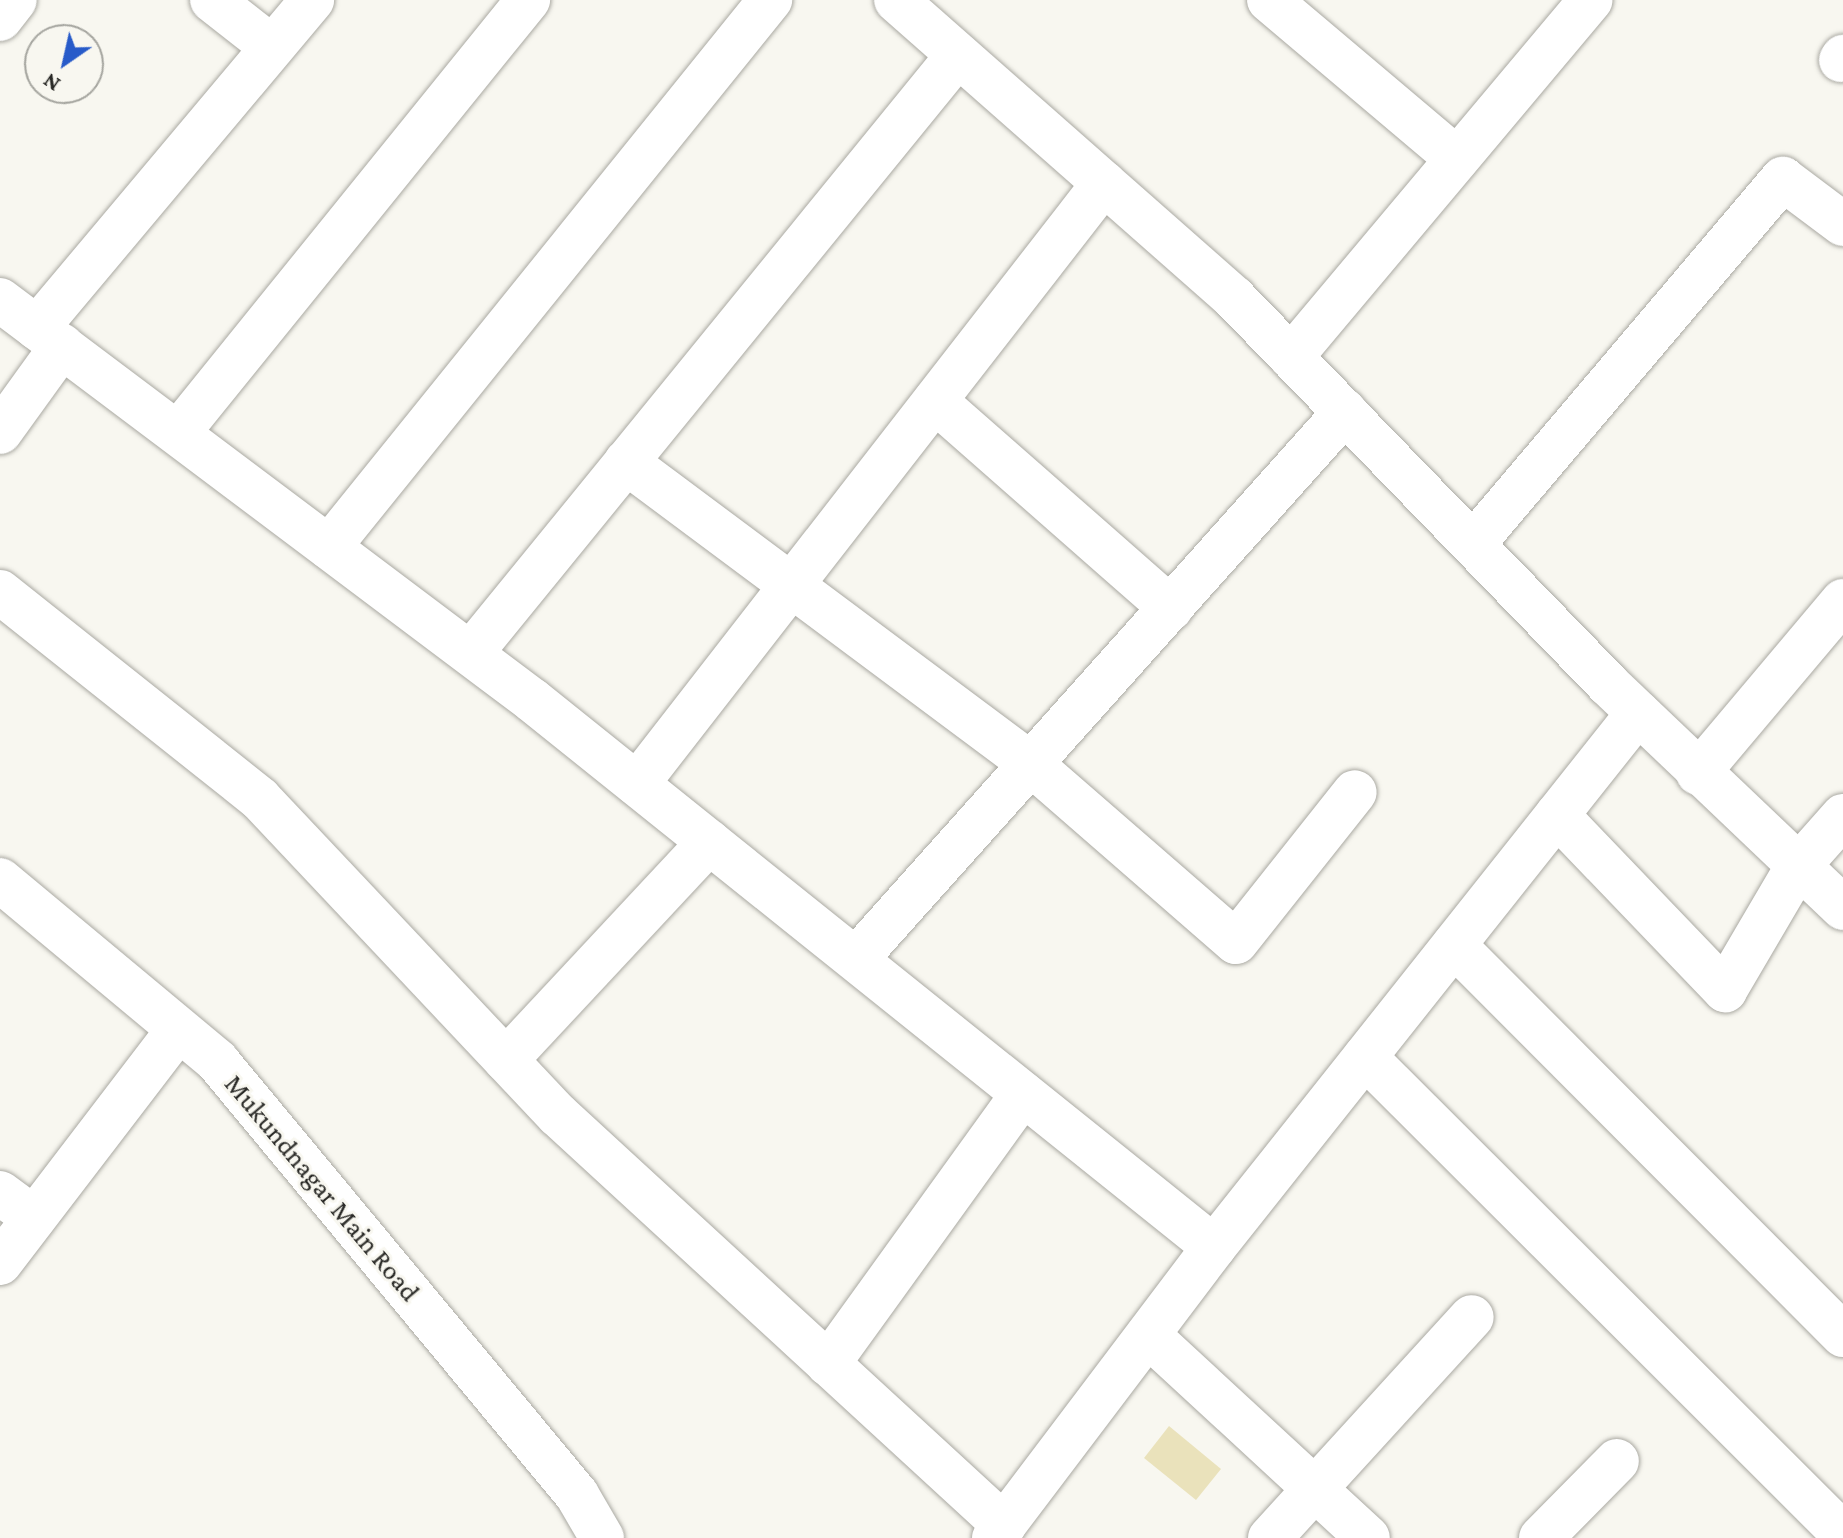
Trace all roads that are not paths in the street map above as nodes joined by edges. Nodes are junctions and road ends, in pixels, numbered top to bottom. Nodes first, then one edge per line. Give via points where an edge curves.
1 (15, 0) edge
2 (212, 0) edge
3 (312, 0) edge
4 (528, 0) edge
5 (770, 0) edge
6 (896, 0) edge
7 (1269, 0) edge
8 (1568, 8) edge
9 (0, 19) edge
10 (272, 47) junction
11 (958, 55) junction
12 (1457, 159) junction
13 (1104, 183) junction
14 (1843, 224) edge
15 (0, 300) edge
16 (50, 337) junction
17 (1291, 357) junction
18 (935, 401) junction
19 (1345, 412) junction
20 (0, 432) edge
21 (178, 433) junction
22 (626, 462) junction
23 (1473, 544) junction
24 (329, 547) junction
25 (791, 585) junction
26 (0, 592) edge
27 (1843, 601) edge
28 (1171, 608) junction
29 (471, 653) junction
30 (1638, 713) junction
31 (1031, 764) junction
32 (1698, 773) junction
33 (637, 784) junction
34 (1355, 792) dead end
35 (1557, 815) junction
36 (1843, 816) edge
37 (709, 842) junction
38 (1796, 869) junction
39 (5, 894) edge
40 (1843, 908) edge
41 (1454, 945) junction
42 (856, 959) junction
43 (178, 1030) junction
44 (1365, 1057) junction
45 (506, 1060) junction
46 (1023, 1094) junction
47 (0, 1193) edge
48 (34, 1218) junction
49 (1214, 1247) junction
50 (0, 1263) edge
51 (1472, 1317) dead end
52 (1148, 1335) junction
53 (1843, 1335) edge
54 (828, 1364) junction
55 (1617, 1461) dead end
56 (1315, 1489) junction
57 (999, 1531) edge
58 (1843, 1534) edge
59 (602, 1538) edge
60 (1270, 1538) edge
61 (1368, 1538) edge
62 (1541, 1538) edge

1 - 9 street
2 - 10 street
3 - 10 street
4 - 21 street
5 - 24 street
6 - 11 street
7 - 12 street
8 - 12 street
10 - 16 street
11 - 13 street
11 - 22 street
12 - 17 street
13 - 17 street
13 - 18 street
14 - 23 street via 1783,179
15 - 16 street
16 - 20 street
16 - 21 street
17 - 19 street
18 - 25 street
18 - 28 street
19 - 23 street
19 - 28 street
21 - 24 street
22 - 25 street
22 - 29 street
23 - 30 street
24 - 29 street
25 - 31 street
25 - 33 street
26 - 45 street via 260,799
27 - 32 street
28 - 31 street
29 - 33 street
30 - 32 street
30 - 35 street
31 - 34 street via 1236,942
31 - 42 street
32 - 38 street
33 - 37 street
35 - 38 street via 1725,990
35 - 41 street
36 - 38 street
37 - 42 street
37 - 45 street
38 - 40 street
39 - 43 street, Mukundnagar Main Road
41 - 44 street
41 - 53 street
42 - 46 street
43 - 48 street
43 - 59 street, Mukundnagar Main Road via 237,1085 577,1495
44 - 49 street
44 - 58 street
45 - 54 street
46 - 49 street
46 - 54 street
47 - 48 street
48 - 50 street
49 - 52 street
51 - 56 street
52 - 56 street
52 - 57 street
54 - 57 street
55 - 62 street
56 - 60 street
56 - 61 street

